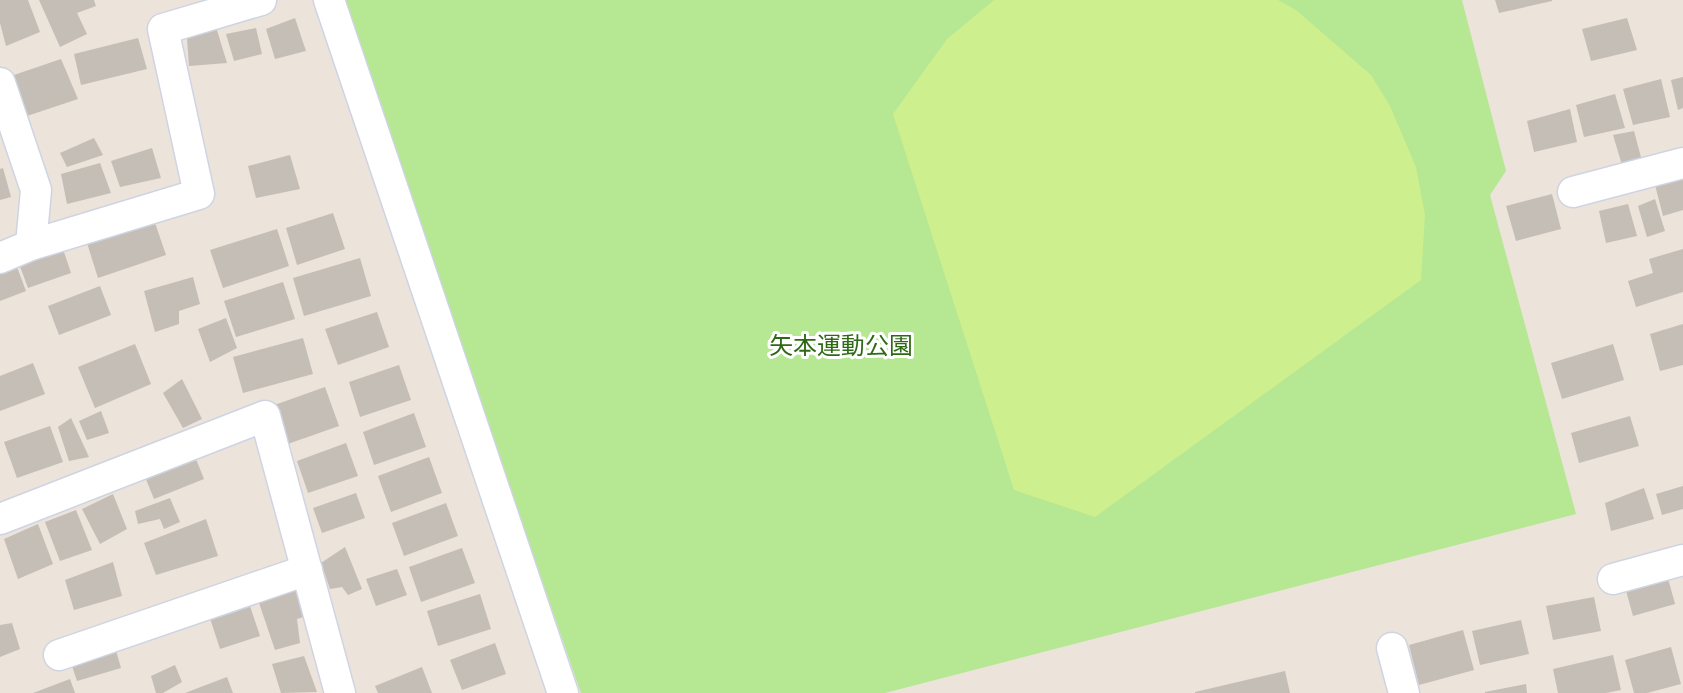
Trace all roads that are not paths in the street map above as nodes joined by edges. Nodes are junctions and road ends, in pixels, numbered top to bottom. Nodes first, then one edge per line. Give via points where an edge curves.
1 (261, 0) edge
2 (329, 0) edge
3 (0, 83) edge
4 (1683, 163) edge
5 (1573, 192) dead end
6 (32, 245) junction
7 (0, 258) edge
8 (0, 519) edge
9 (1683, 560) edge
10 (307, 570) junction
11 (1613, 579) dead end
12 (1392, 648) dead end
13 (59, 655) dead end
14 (340, 693) edge
15 (563, 693) edge
16 (1404, 693) edge

1 - 6 street via 163,29 199,194
2 - 15 street
3 - 6 street via 36,190
4 - 5 street
6 - 7 street
8 - 10 street via 265,416
9 - 11 street
10 - 13 street
10 - 14 street
12 - 16 street

